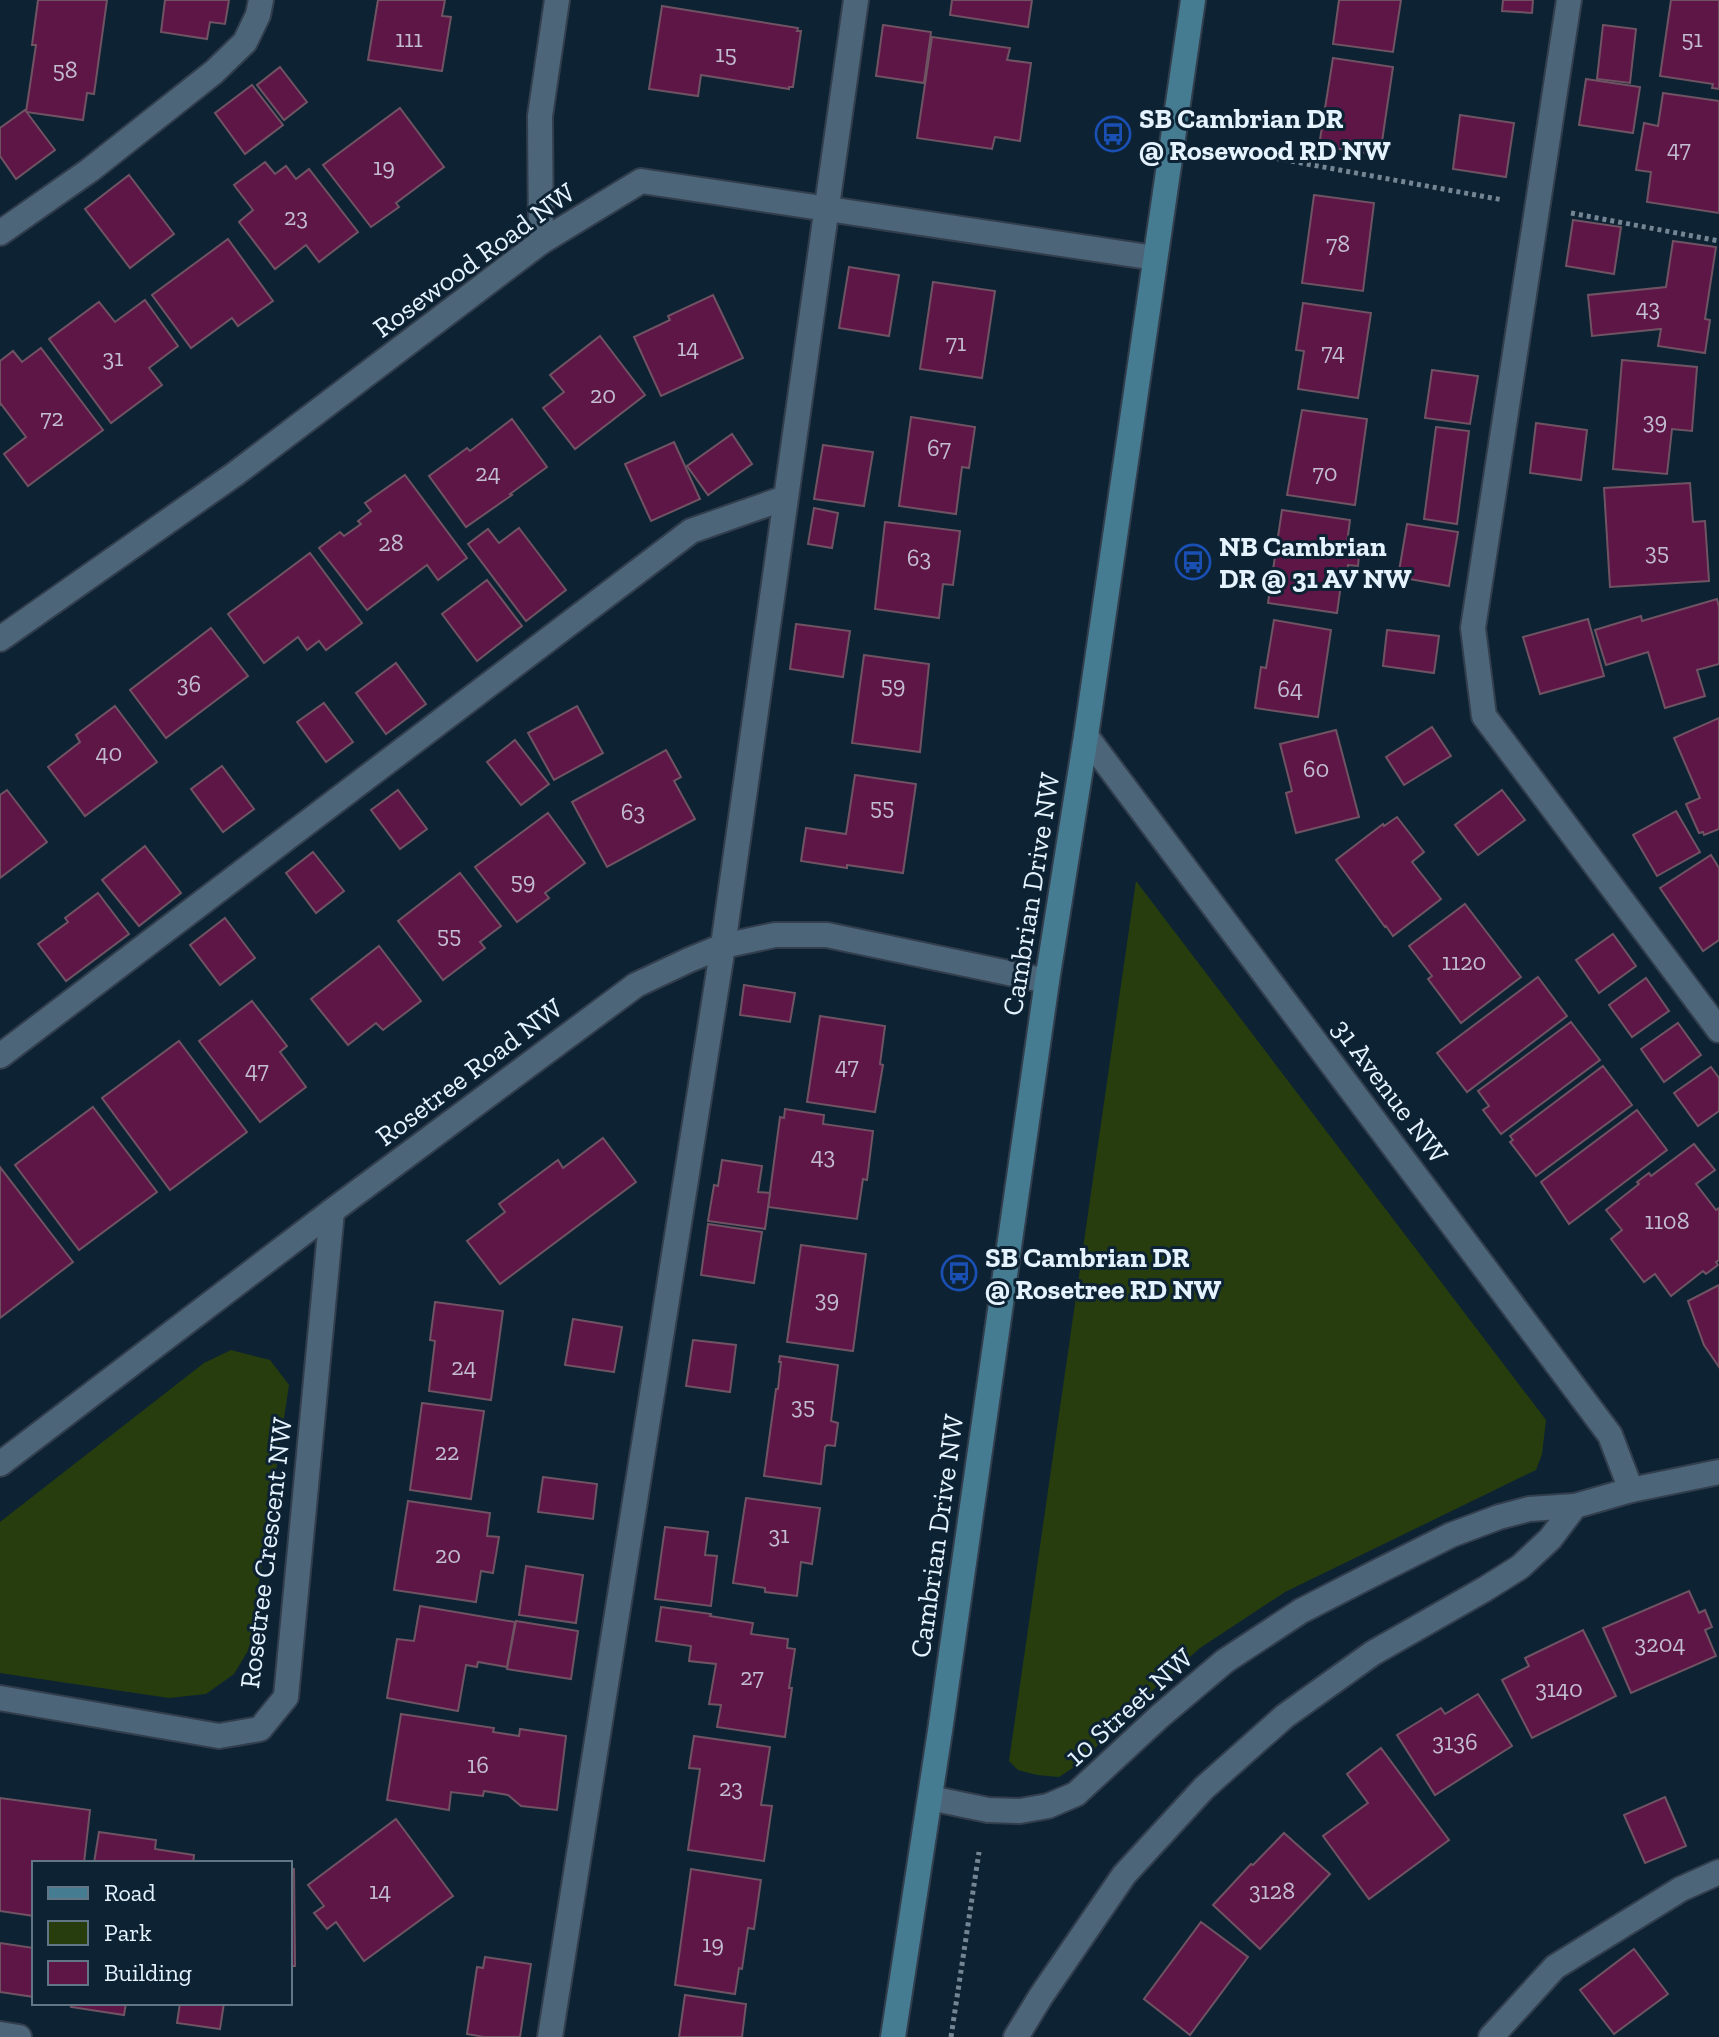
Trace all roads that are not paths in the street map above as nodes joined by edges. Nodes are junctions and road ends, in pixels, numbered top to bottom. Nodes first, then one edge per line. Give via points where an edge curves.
1 (261, 0) edge
2 (557, 0) edge
3 (856, 0) edge
4 (1193, 0) edge
5 (1569, 0) edge
6 (826, 207) junction
7 (0, 233) edge
8 (541, 242) junction
9 (1155, 258) junction
10 (785, 498) junction
11 (0, 639) edge
12 (1086, 736) junction
13 (723, 946) junction
14 (1047, 981) junction
15 (1719, 1030) edge
16 (0, 1056) edge
17 (332, 1211) junction
18 (0, 1464) edge
19 (1719, 1472) edge
20 (1631, 1490) junction
21 (1575, 1506) junction
22 (0, 1698) edge
23 (930, 1798) junction
24 (1719, 1872) edge
25 (0, 2034) edge
26 (19, 2037) edge
27 (550, 2037) edge
28 (893, 2037) edge
29 (1016, 2037) edge
30 (1491, 2037) edge

1 - 7 street via 245,42 214,72
2 - 8 street via 540,116
3 - 6 street
4 - 9 street, Cambrian Drive NW
5 - 15 street via 1473,628 1484,716
6 - 8 street, Rosewood Road NW via 641,181
6 - 9 street, Rosewood Road NW
6 - 10 street
8 - 11 street, Rosewood Road NW via 235,474
9 - 12 street, Cambrian Drive NW
10 - 13 street
10 - 16 street via 691,531
12 - 14 street, Cambrian Drive NW
12 - 20 street, 31 Avenue NW via 1610,1435
13 - 14 street, Rosetree Road NW via 775,935 827,935
13 - 17 street, Rosetree Road NW via 636,985
13 - 27 street
14 - 23 street, Cambrian Drive NW
17 - 18 street, Rosetree Road NW
17 - 22 street, Rosetree Crescent NW via 286,1697 260,1729 219,1736
19 - 20 street, 10 Street NW
20 - 21 street, 10 Street NW
21 - 23 street, 10 Street NW via 1529,1509 1487,1521 1301,1611 1225,1661 1076,1794 1020,1811
21 - 29 street via 1520,1567 1373,1653 1285,1716 1204,1788 1124,1875
23 - 28 street
24 - 30 street via 1681,1889 1555,1967
25 - 26 street

